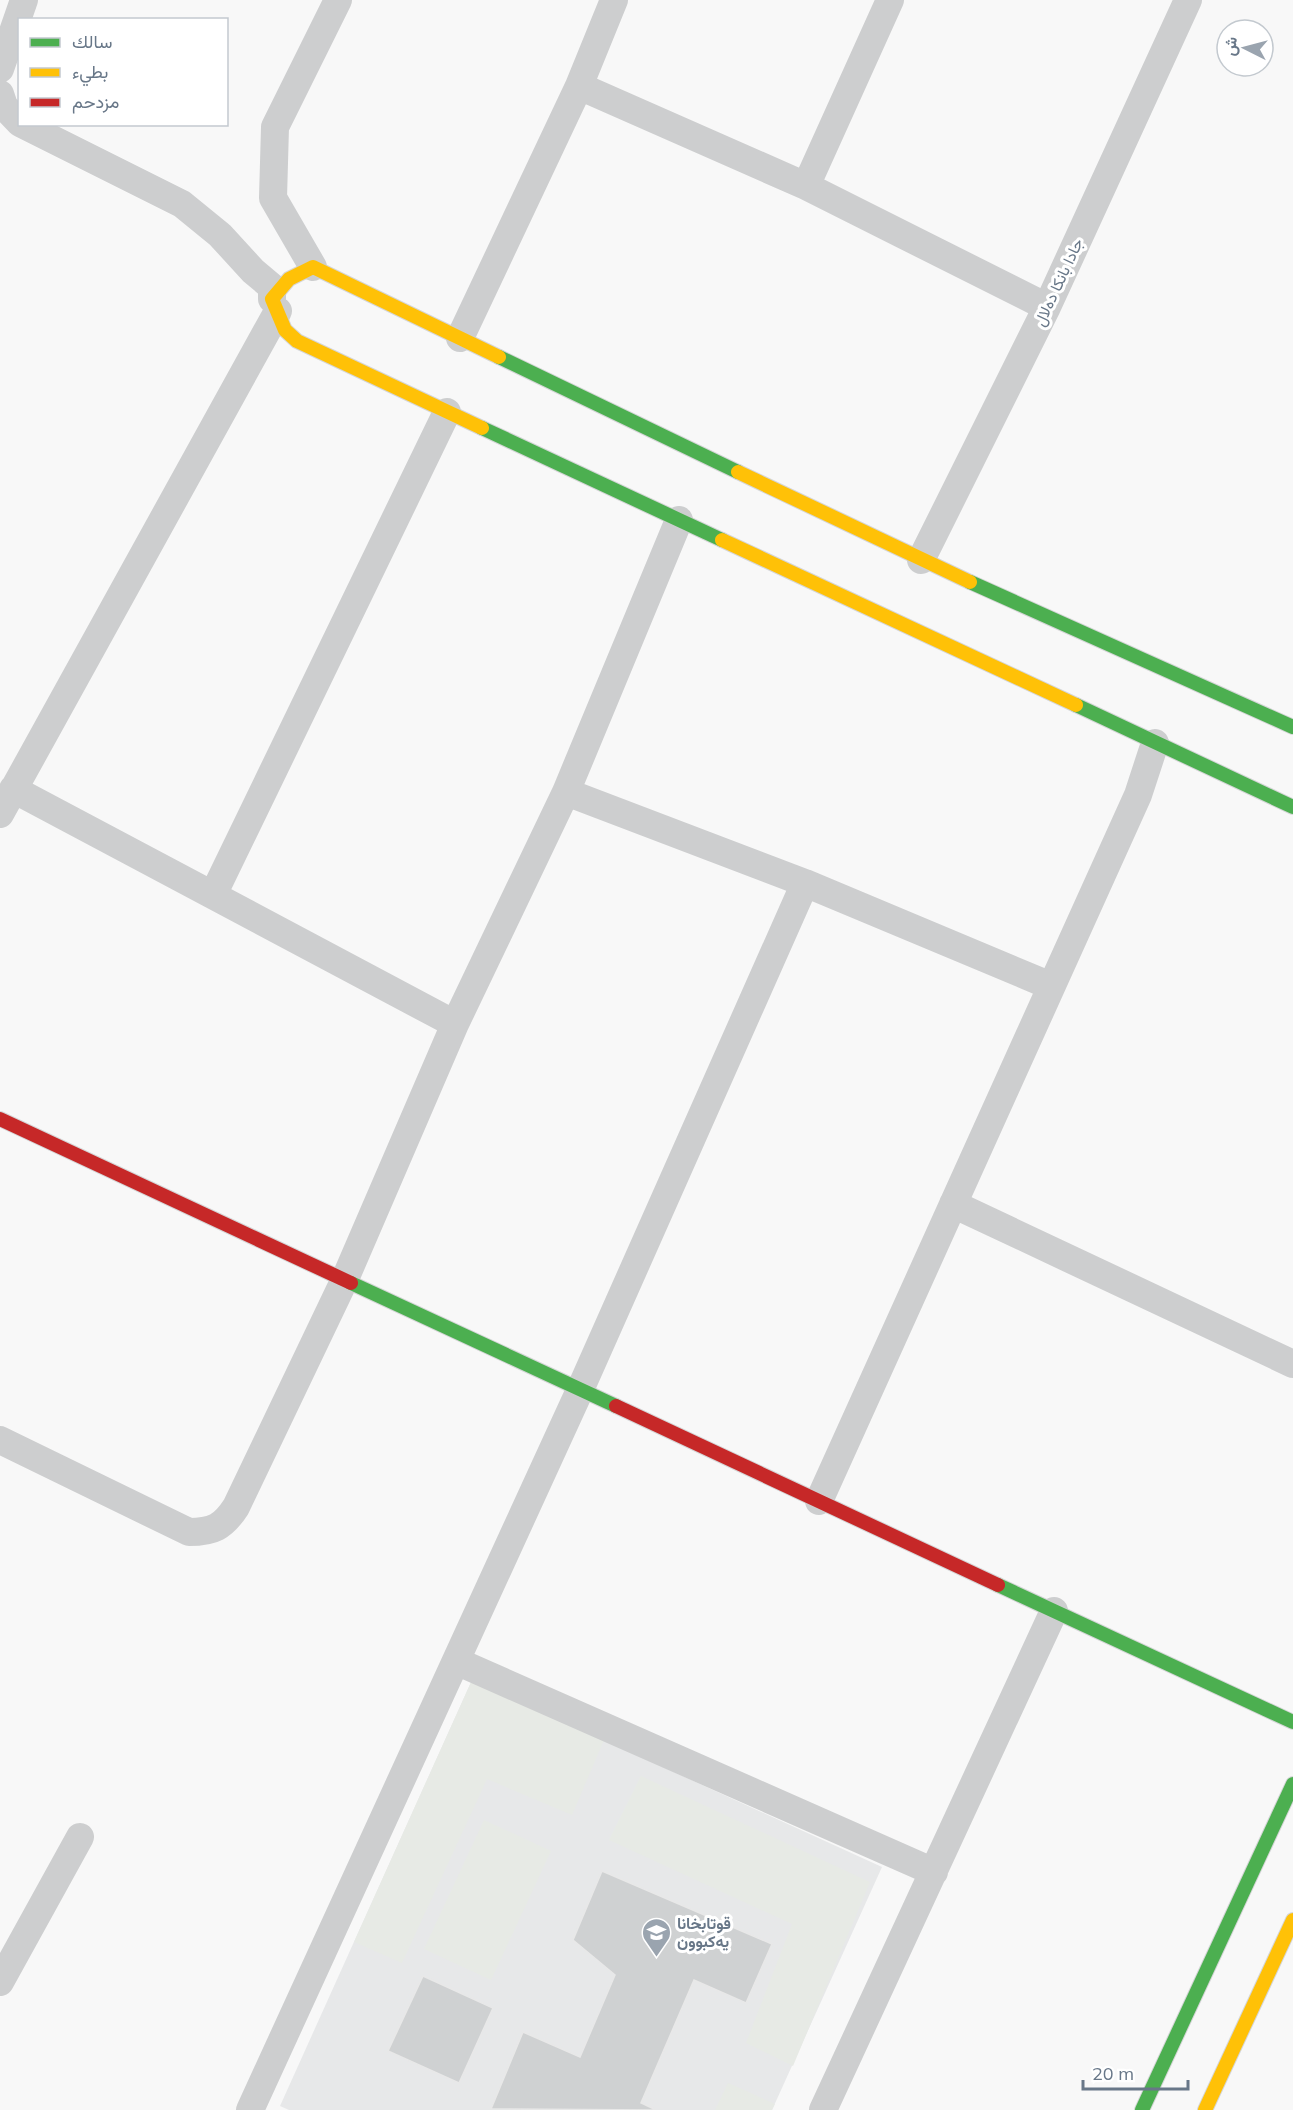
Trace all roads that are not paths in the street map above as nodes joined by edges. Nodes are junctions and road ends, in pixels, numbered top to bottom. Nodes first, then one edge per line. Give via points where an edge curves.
1 (24, 0) edge
2 (338, 0) edge
3 (614, 0) edge
4 (890, 0) edge
5 (1188, 0) edge
6 (0, 69) edge
7 (579, 86) junction
8 (0, 94) edge
9 (18, 121) edge
10 (25, 126) edge
11 (806, 186) junction
12 (313, 267) junction
13 (275, 305) junction
14 (1047, 306) junction
15 (460, 338) junction
16 (447, 411) junction
17 (679, 520) junction
18 (921, 560) junction
19 (1293, 727) edge
20 (1155, 743) junction
21 (13, 789) junction
22 (566, 792) junction
23 (1293, 807) edge
24 (0, 814) edge
25 (806, 883) junction
26 (213, 895) junction
27 (1052, 986) junction
28 (455, 1024) junction
29 (0, 1119) edge
30 (952, 1203) junction
31 (345, 1279) junction
32 (1293, 1364) edge
33 (580, 1390) junction
34 (0, 1440) edge
35 (819, 1501) junction
36 (1054, 1611) junction
37 (456, 1661) junction
38 (1293, 1722) edge
39 (1293, 1784) edge
40 (80, 1838) dead end
41 (934, 1872) junction
42 (1293, 1920) edge
43 (1285, 1960) edge
44 (0, 1982) edge
45 (833, 2107) edge
46 (250, 2110) edge
47 (1142, 2110) edge
48 (1205, 2110) edge

1 - 6 street
2 - 12 street via 275,127 273,198
3 - 7 street
4 - 11 street
5 - 14 street, جادا بانكا ده‌لال
7 - 11 street
7 - 15 street
8 - 9 street via 4,106
10 - 13 street via 182,204 272,287
11 - 14 street
12 - 13 street via 299,271 281,285
12 - 15 street
13 - 16 street via 285,330 297,341
13 - 21 street
14 - 18 street, جادا بانكا ده‌لال
15 - 18 street
16 - 17 street
16 - 26 street
17 - 20 street
17 - 22 street
18 - 19 street
20 - 23 street
20 - 27 street via 1138,795
21 - 24 street
21 - 26 street
22 - 25 street
22 - 28 street
25 - 27 street
25 - 33 street
26 - 28 street
27 - 30 street
28 - 31 street
29 - 31 street
30 - 32 street
30 - 35 street
31 - 33 street
31 - 34 street via 236,1507 217,1528 189,1532
33 - 35 street
33 - 37 street
35 - 36 street
36 - 38 street
36 - 41 street
37 - 41 street
37 - 46 street
39 - 47 street
40 - 44 street
41 - 45 street
42 - 43 street
43 - 48 street

